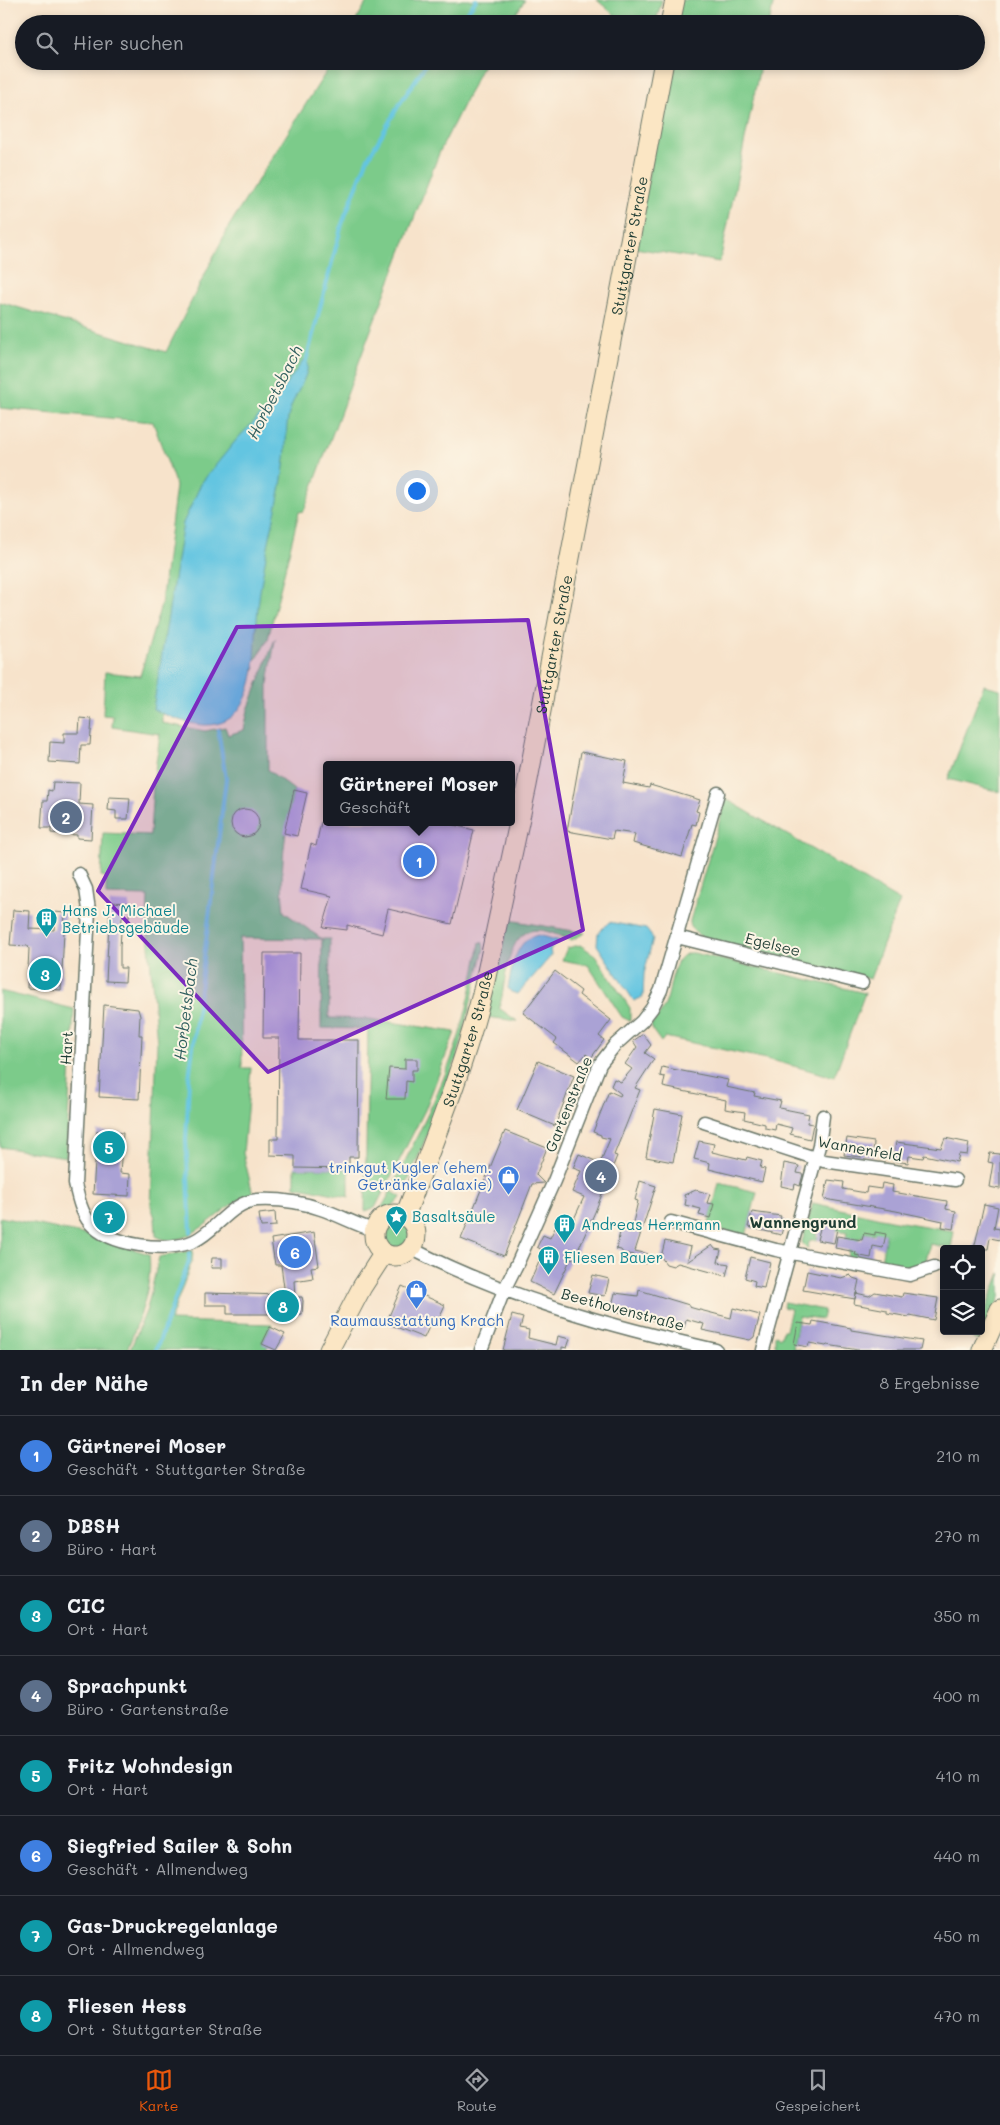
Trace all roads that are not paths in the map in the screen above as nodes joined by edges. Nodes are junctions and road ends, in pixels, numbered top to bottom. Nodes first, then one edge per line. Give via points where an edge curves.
1 (675, 0) edge
2 (672, 15) edge
3 (662, 70) edge
4 (718, 793) dead end
5 (79, 874) dead end
6 (677, 937) junction
7 (862, 983) dead end
8 (823, 1116) dead end
9 (704, 1122) dead end
10 (816, 1158) junction
11 (955, 1180) dead end
12 (405, 1216) junction
13 (671, 1222) dead end
14 (374, 1230) junction
15 (412, 1249) junction
16 (790, 1252) junction
17 (384, 1253) junction
18 (934, 1267) dead end
19 (504, 1290) junction
20 (1000, 1309) edge
21 (329, 1350) edge
22 (481, 1350) edge
23 (716, 1350) edge
24 (763, 1350) edge
25 (982, 1350) edge

1 - 2 street
3 - 12 street, Stuttgarter Straße via 527,785 484,986 451,1097
4 - 6 street, Gartenstraße
5 - 14 street, Hart via 90,910 75,1184 90,1223 115,1238 130,1242 180,1246 206,1234 248,1202 272,1200 320,1209
6 - 7 street, Egelsee
6 - 19 street, Gartenstraße via 661,990 652,1008 600,1064 554,1181
8 - 10 street
9 - 10 street, Wannenfeld
10 - 11 street, Wannenfeld
10 - 16 street
12 - 14 street via 396,1213 384,1216
12 - 15 street via 416,1230
13 - 16 street
14 - 17 street via 375,1241
15 - 17 street via 399,1256
15 - 19 street, Beethovenstraße
16 - 18 street via 910,1275
16 - 24 street
17 - 21 street
19 - 22 street, Gartenstraße
19 - 23 street, Beethovenstraße via 591,1319
20 - 25 street

